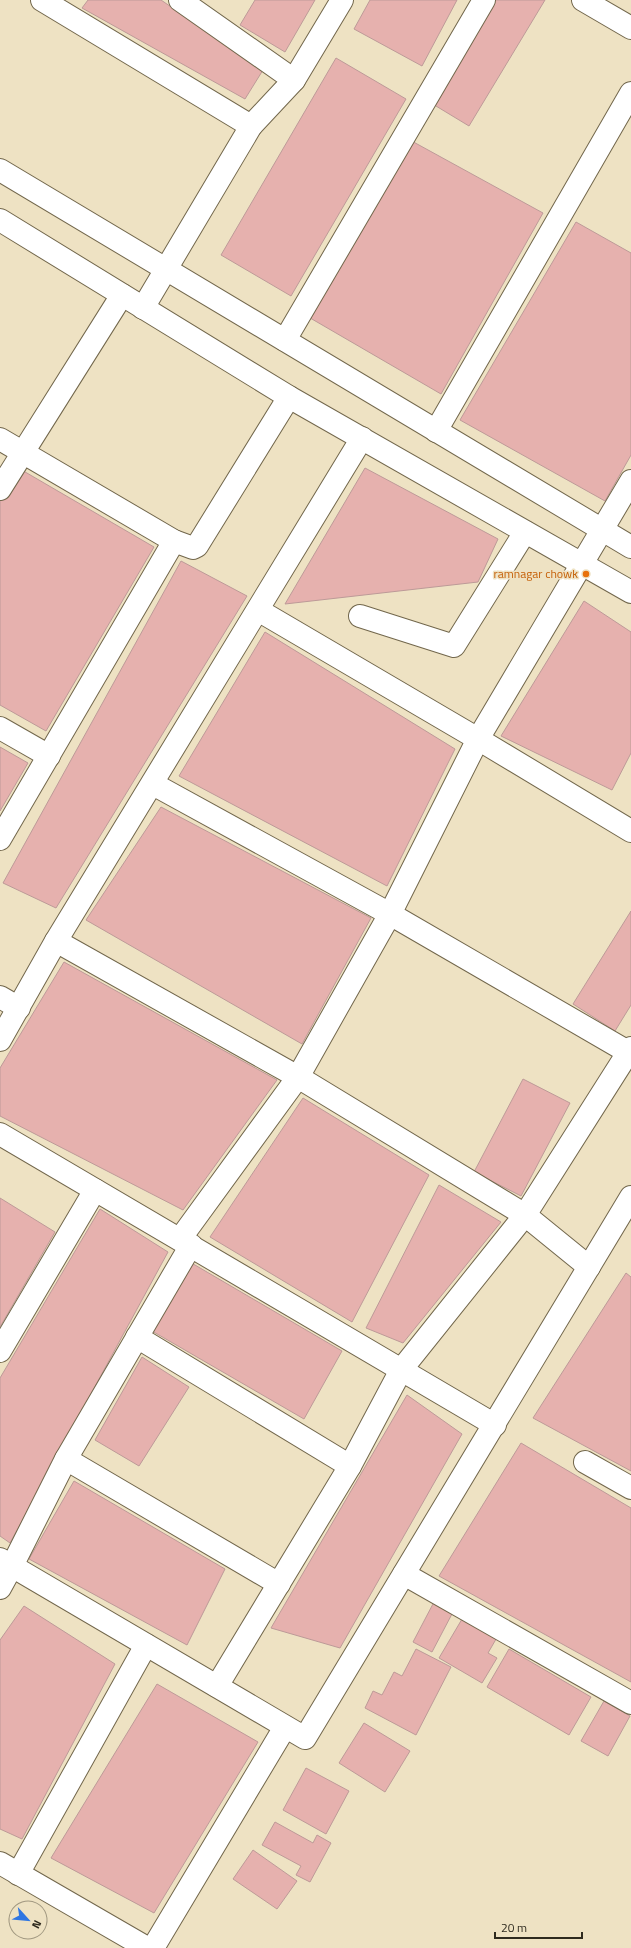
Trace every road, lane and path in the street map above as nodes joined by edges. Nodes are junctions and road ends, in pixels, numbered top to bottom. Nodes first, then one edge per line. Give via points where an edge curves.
1 (42, 0) edge
2 (180, 0) edge
3 (342, 0) edge
4 (484, 0) edge
5 (583, 0) edge
6 (631, 28) edge
7 (294, 80) junction
8 (631, 93) edge
9 (251, 126) junction
10 (0, 170) edge
11 (0, 220) edge
12 (167, 269) junction
13 (122, 295) junction
14 (143, 308) junction
15 (285, 340) junction
16 (289, 397) junction
17 (436, 430) junction
18 (362, 438) junction
19 (0, 439) edge
20 (23, 452) junction
21 (631, 481) edge
22 (0, 489) edge
23 (602, 530) junction
24 (526, 532) junction
25 (174, 541) junction
26 (631, 547) edge
27 (582, 564) junction
28 (631, 592) edge
29 (258, 610) junction
30 (360, 616) dead end
31 (0, 728) edge
32 (478, 739) junction
33 (49, 756) junction
34 (153, 784) junction
35 (631, 831) edge
36 (0, 839) edge
37 (390, 914) junction
38 (56, 942) junction
39 (0, 997) edge
40 (19, 1008) junction
41 (0, 1040) edge
42 (629, 1050) edge
43 (298, 1077) junction
44 (0, 1134) edge
45 (95, 1190) junction
46 (631, 1197) edge
47 (525, 1215) junction
48 (186, 1242) junction
49 (589, 1267) junction
50 (137, 1337) junction
51 (0, 1351) edge
52 (401, 1370) junction
53 (495, 1425) junction
54 (66, 1459) junction
55 (585, 1462) dead end
56 (350, 1466) junction
57 (631, 1488) edge
58 (6, 1563) edge
59 (404, 1574) junction
60 (279, 1584) junction
61 (0, 1588) edge
62 (146, 1645) junction
63 (217, 1686) junction
64 (631, 1703) edge
65 (285, 1727) junction
66 (9, 1868) edge
67 (147, 1948) edge
68 (153, 1948) edge

1 - 9 street
2 - 7 street
3 - 7 street
4 - 15 street
5 - 6 street
7 - 9 street
8 - 17 street
9 - 12 street
10 - 12 street
11 - 13 street
12 - 14 street
12 - 15 street
13 - 14 street
13 - 20 street
14 - 16 street
15 - 17 street
16 - 18 street
16 - 25 street via 197,546 190,548
17 - 23 street
18 - 24 street
18 - 29 street
19 - 20 street
20 - 22 street
20 - 25 street
21 - 23 street
23 - 26 street
23 - 27 street
24 - 27 street
24 - 30 street via 454,646
25 - 33 street
27 - 28 street
27 - 32 street
29 - 32 street
29 - 34 street
31 - 33 street
32 - 35 street
32 - 37 street
33 - 36 street
34 - 37 street
34 - 38 street
37 - 42 street
37 - 43 street
38 - 40 street
38 - 43 street
39 - 40 street
40 - 41 street
42 - 47 street
43 - 47 street
43 - 48 street
44 - 45 street
45 - 48 street
45 - 51 street
46 - 49 street
47 - 49 street
47 - 52 street
48 - 50 street
48 - 52 street
49 - 53 street
50 - 54 street
50 - 56 street
52 - 53 street
52 - 56 street
53 - 59 street
54 - 58 street
54 - 60 street
55 - 57 street
56 - 60 street
58 - 61 street
58 - 62 street
59 - 64 street
59 - 65 street via 305,1738
60 - 63 street
62 - 63 street
62 - 66 street
63 - 65 street
65 - 68 street
66 - 67 street

